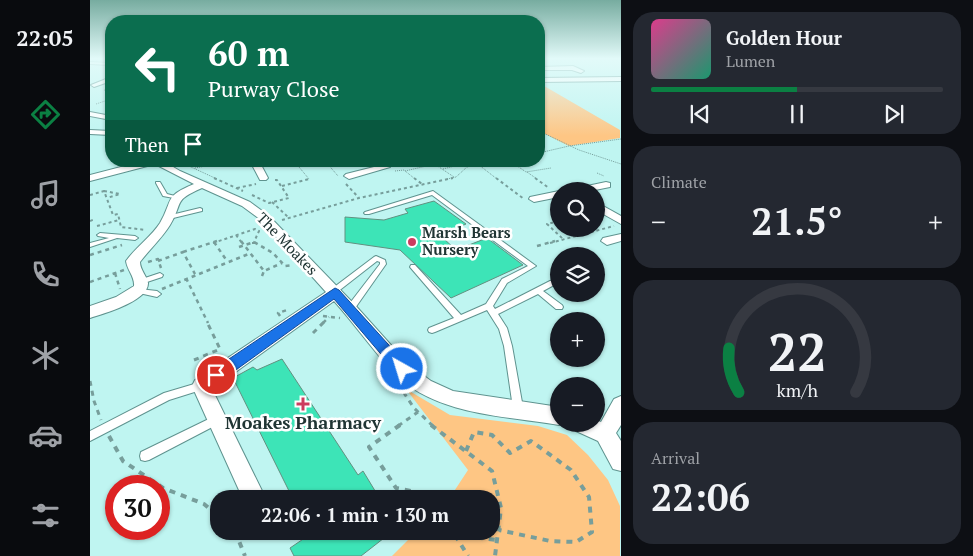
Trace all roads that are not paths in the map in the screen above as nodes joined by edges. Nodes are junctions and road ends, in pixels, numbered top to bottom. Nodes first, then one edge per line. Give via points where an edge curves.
1 (90, 114) edge
2 (105, 117) edge
3 (90, 132) edge
4 (105, 133) edge
5 (112, 167) edge
6 (133, 167) edge
7 (168, 167) edge
8 (258, 167) edge
9 (373, 167) edge
10 (110, 173) junction
11 (349, 176) dead end
12 (90, 178) edge
13 (264, 178) dead end
14 (158, 183) dead end
15 (202, 184) junction
16 (550, 193) edge
17 (176, 198) junction
18 (531, 201) road end
19 (200, 210) dead end
20 (605, 211) edge
21 (367, 213) dead end
22 (169, 217) junction
23 (620, 221) edge
24 (100, 235) dead end
25 (117, 237) junction
26 (143, 237) junction
27 (620, 237) edge
28 (607, 241) dead end
29 (90, 245) edge
30 (413, 267) dead end
31 (161, 275) road end
32 (550, 284) edge
33 (140, 286) junction
34 (538, 290) junction
35 (334, 292) junction
36 (157, 294) road end
37 (559, 307) dead end
38 (491, 310) junction
39 (90, 312) edge
40 (347, 314) junction
41 (460, 318) junction
42 (432, 330) dead end
43 (201, 386) junction
44 (620, 405) edge
45 (518, 408) junction
46 (550, 414) edge
47 (217, 420) junction
48 (601, 432) edge
49 (605, 434) junction
50 (90, 436) edge
51 (145, 456) dead end
52 (620, 461) edge
53 (250, 490) edge

1 - 2 street
3 - 4 street
5 - 10 street
6 - 10 street
7 - 15 street, The Moakes
8 - 13 street
9 - 11 street
10 - 12 street
14 - 17 lane via 165,196
15 - 17 street
15 - 35 street, The Moakes via 246,204 279,225
16 - 18 street
17 - 22 street
19 - 22 lane
20 - 23 street
21 - 38 lane via 433,193 533,266 504,281
22 - 26 street
24 - 25 lane
25 - 26 lane
25 - 29 lane
26 - 33 street via 133,261
27 - 28 street
30 - 41 lane
31 - 33 lane
32 - 34 lane
33 - 36 lane
33 - 39 street via 131,297
34 - 37 lane
34 - 38 lane
35 - 40 street, The Moakes
35 - 40 lane via 376,258 383,260
35 - 43 street
38 - 41 lane
38 - 45 lane via 503,328 508,346
40 - 45 street, The Moakes via 402,369 425,386 452,399
41 - 42 lane
43 - 47 street
43 - 50 lane via 167,396
44 - 49 street
45 - 46 street, The Moakes
47 - 51 lane
47 - 53 street
48 - 49 street
49 - 52 street

